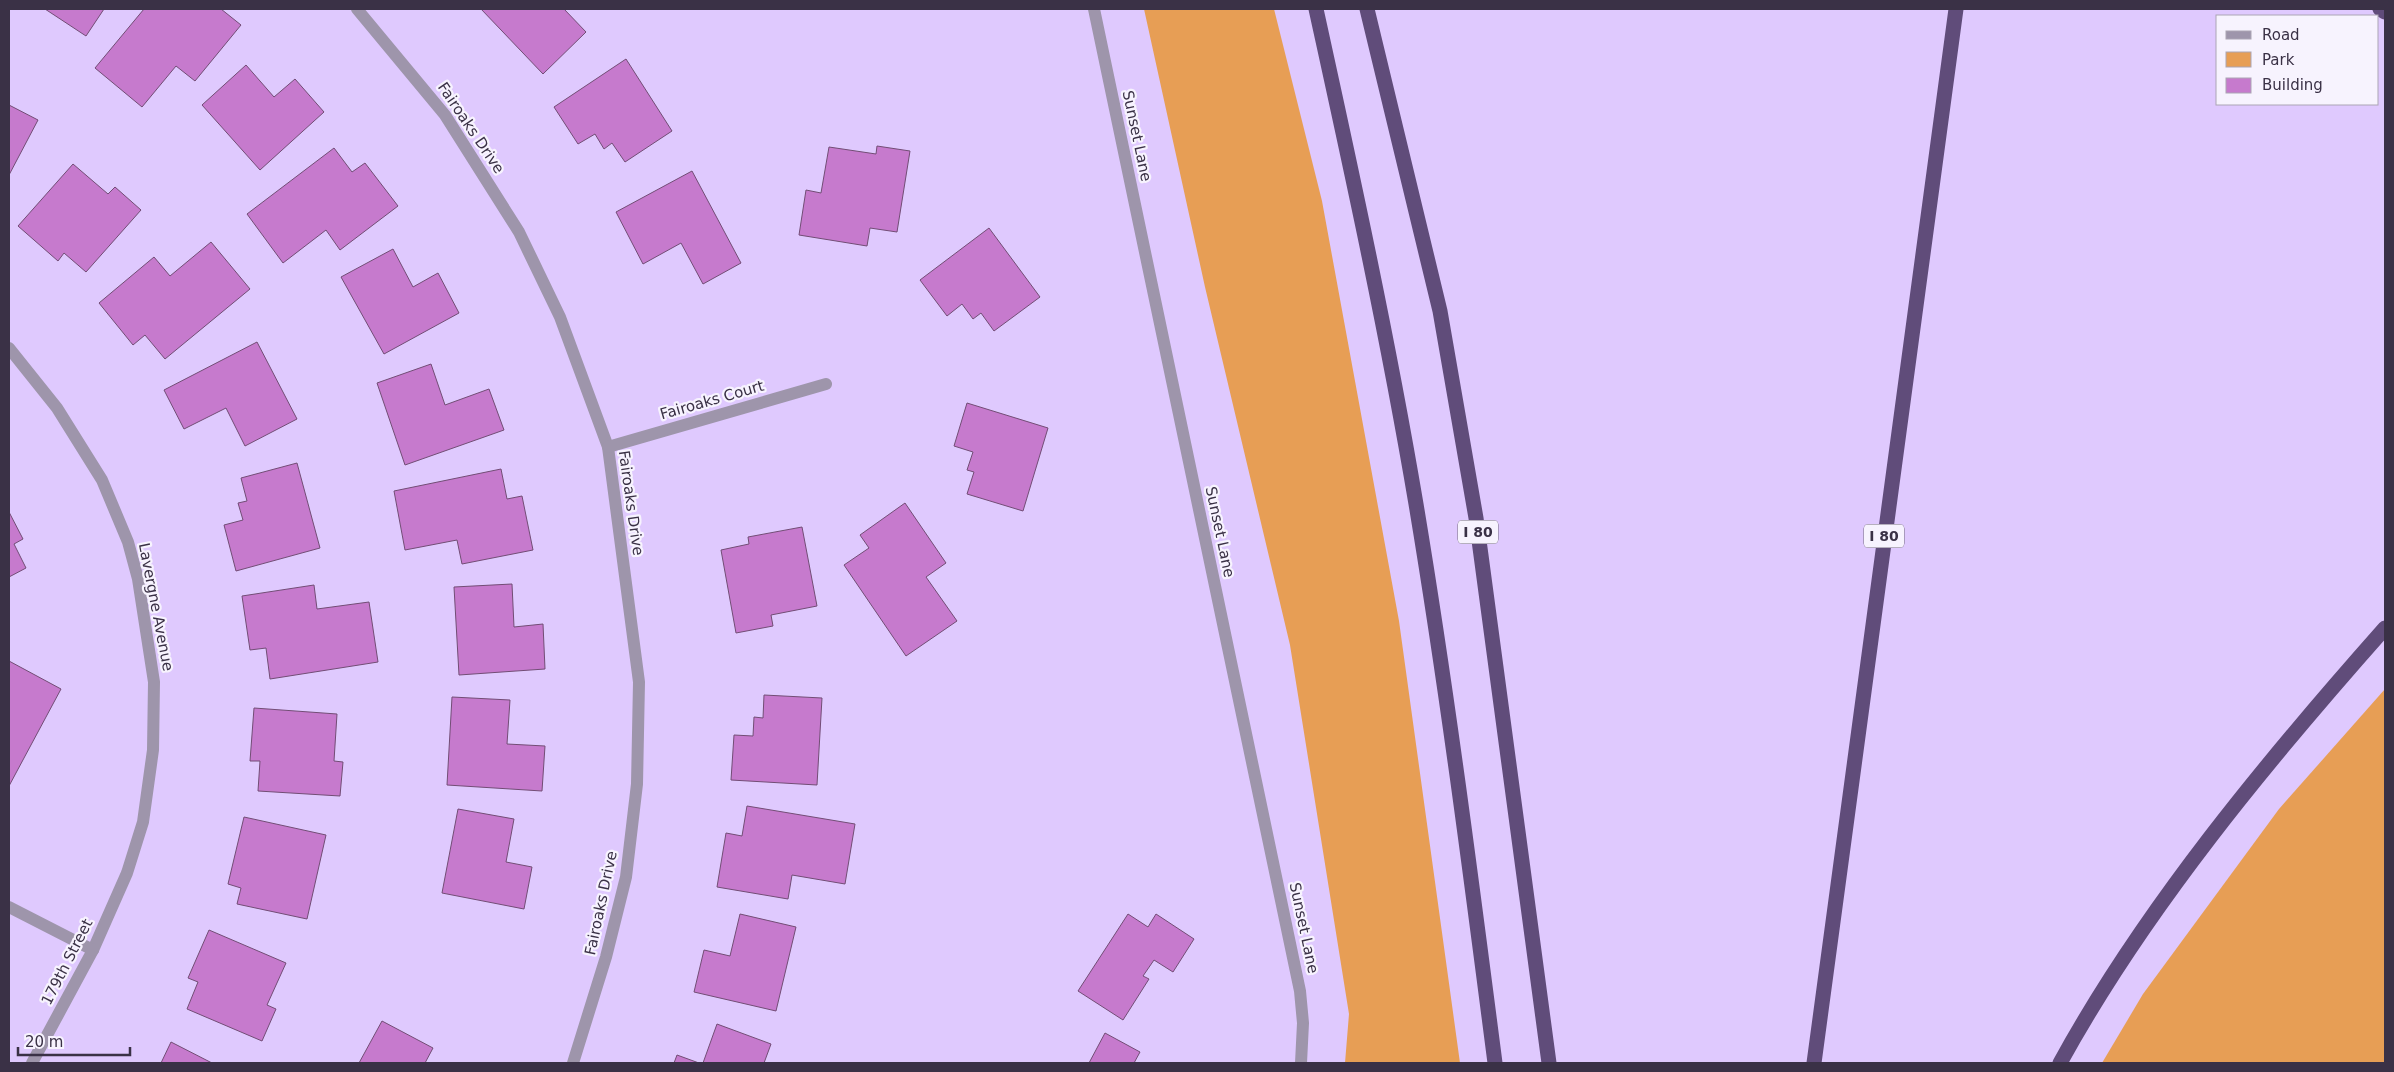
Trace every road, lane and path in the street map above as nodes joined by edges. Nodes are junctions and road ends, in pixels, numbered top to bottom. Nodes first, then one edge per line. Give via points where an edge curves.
1 (357, 9) edge
2 (1094, 9) edge
3 (1316, 9) edge
4 (1367, 9) edge
5 (1956, 9) edge
6 (2380, 9) edge
7 (2385, 12) edge
8 (9, 348) edge
9 (826, 384) dead end
10 (608, 447) junction
11 (2385, 628) edge
12 (127, 873) joint
13 (9, 906) edge
14 (93, 950) junction
15 (32, 1063) edge
16 (573, 1063) edge
17 (1300, 1063) edge
18 (1495, 1063) edge
19 (1549, 1063) edge
20 (1814, 1063) edge
21 (2060, 1063) edge

1 - 10 street, Fairoaks Drive via 445,115 519,232 560,317
2 - 17 street, Sunset Lane via 1300,991 1303,1024
3 - 18 highway via 1365,232 1416,504 1464,823
4 - 19 highway, I 80 via 1442,320 1476,518
5 - 20 highway, I 80
6 - 7 highway
8 - 12 street, Lavergne Avenue via 57,408 102,480 128,542 138,579 154,682 153,750 143,822
9 - 10 street, Fairoaks Court
10 - 16 street, Fairoaks Drive via 639,682 638,784 626,877 606,957
11 - 21 highway via 2310,713 2184,872 2092,1005
12 - 14 street, 179th Street
13 - 14 street
14 - 15 street, 179th Street

